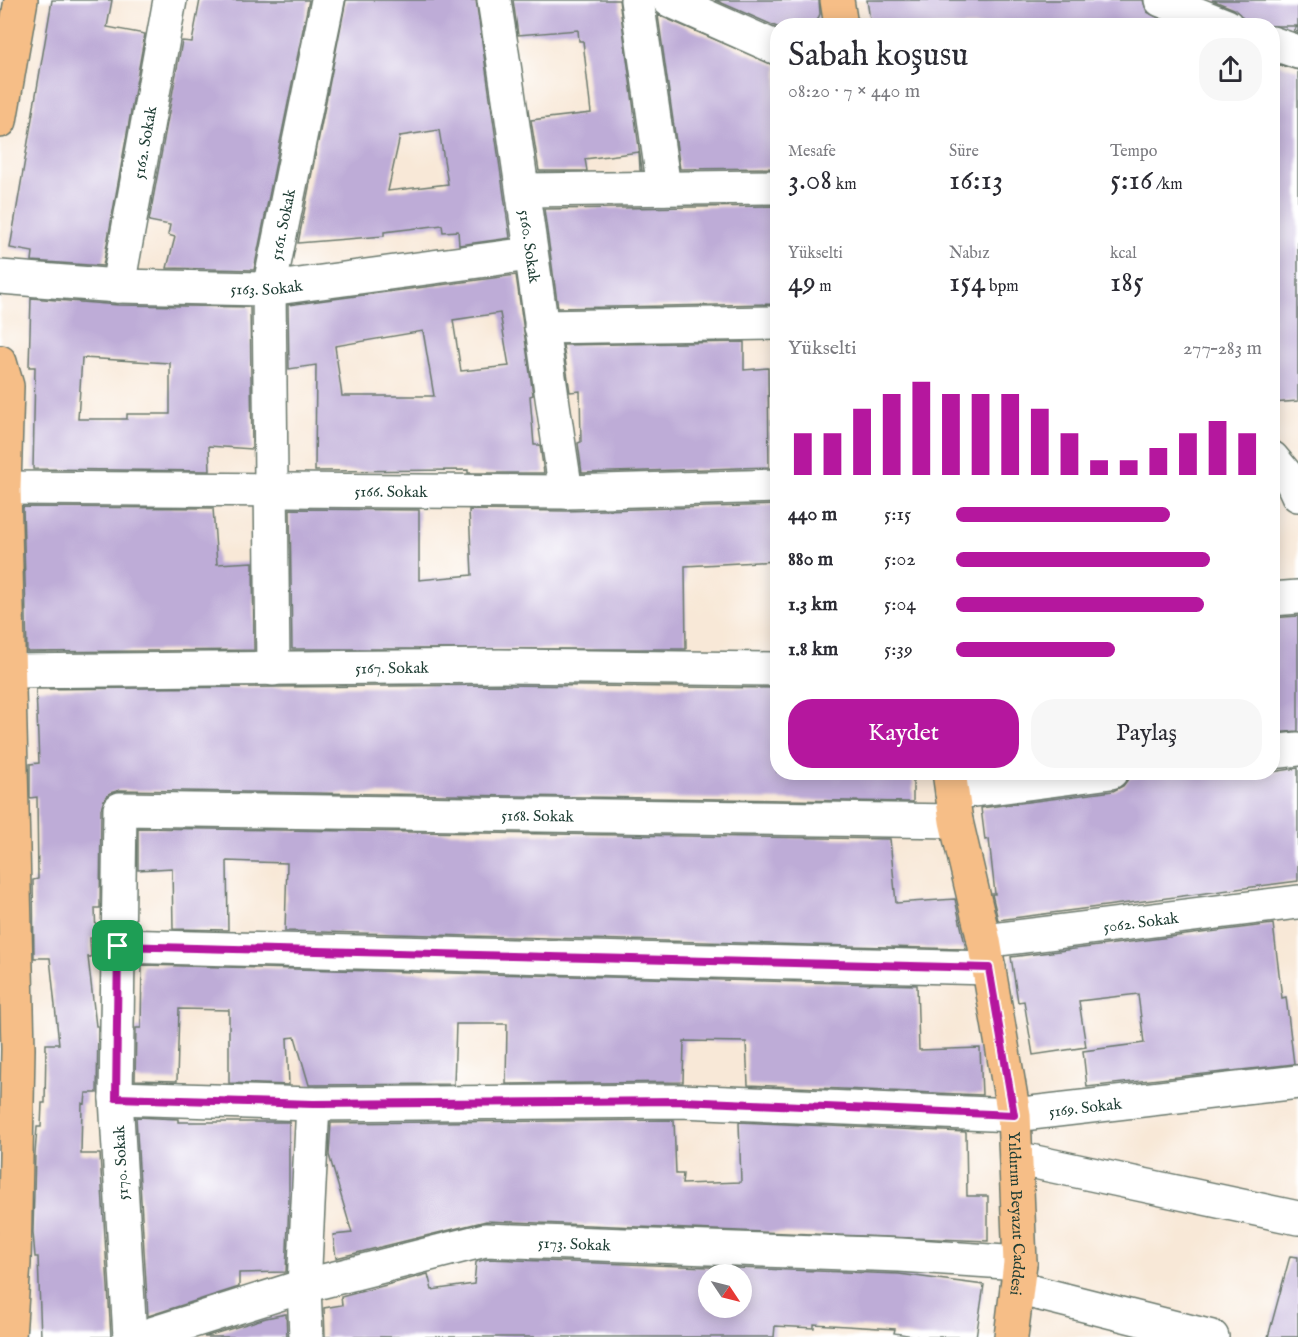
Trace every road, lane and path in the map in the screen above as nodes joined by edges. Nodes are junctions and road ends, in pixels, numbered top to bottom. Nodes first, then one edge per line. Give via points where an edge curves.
1 (170, 0) edge
2 (328, 0) edge
3 (494, 0) edge
4 (637, 0) edge
5 (669, 0) edge
6 (837, 0) edge
7 (1161, 0) edge
8 (12, 11) edge
9 (840, 18) edge
10 (1207, 18) edge
11 (770, 45) edge
12 (1280, 46) edge
13 (1298, 52) edge
14 (0, 121) edge
15 (770, 187) edge
16 (664, 188) junction
17 (524, 190) junction
18 (530, 254) junction
19 (0, 277) edge
20 (118, 286) junction
21 (269, 289) junction
22 (770, 323) edge
23 (541, 327) junction
24 (2, 378) edge
25 (770, 486) edge
26 (4, 488) junction
27 (270, 490) junction
28 (566, 492) junction
29 (2, 546) edge
30 (1298, 597) edge
31 (1280, 598) edge
32 (273, 669) junction
33 (770, 669) edge
34 (8, 671) junction
35 (4, 707) edge
36 (1298, 749) edge
37 (1280, 751) edge
38 (1059, 780) edge
39 (953, 796) edge
40 (120, 808) joint
41 (7, 822) edge
42 (1298, 902) edge
43 (118, 946) junction
44 (986, 954) junction
45 (8, 960) edge
46 (9, 1049) edge
47 (1298, 1082) edge
48 (116, 1098) junction
49 (313, 1104) junction
50 (1014, 1115) junction
51 (1016, 1158) junction
52 (1298, 1218) edge
53 (7, 1262) edge
54 (1018, 1275) junction
55 (304, 1286) junction
56 (9, 1337) edge
57 (130, 1337) edge
58 (142, 1337) edge
59 (306, 1337) edge
60 (1011, 1337) edge
61 (1212, 1337) edge

1 - 20 street, 5162. Sokak
2 - 21 street, 5161. Sokak
3 - 17 street, 5160. Sokak
4 - 16 street
5 - 11 street
6 - 9 main road
7 - 10 street
8 - 14 main road
12 - 13 street
15 - 16 street
16 - 17 street
17 - 18 street, 5160. Sokak
18 - 21 street, 5163. Sokak
18 - 23 street, 5160. Sokak
19 - 20 street, 5163. Sokak
20 - 21 street, 5163. Sokak
21 - 27 street, 5161. Sokak
22 - 23 street
23 - 28 street, 5160. Sokak
24 - 26 main road
25 - 28 street, 5166. Sokak
26 - 27 street, 5166. Sokak
26 - 29 main road
27 - 28 street, 5166. Sokak
27 - 32 street, 5161. Sokak
29 - 34 main road
30 - 31 street
32 - 33 street, 5167. Sokak
32 - 34 street, 5167. Sokak
34 - 35 main road
35 - 41 main road
36 - 37 street
38 - 39 street, 5168. Sokak
39 - 40 street, 5168. Sokak
39 - 44 main road, Yıldırım Beyazıt Caddesi
40 - 43 street, 5170. Sokak
41 - 45 main road
42 - 44 street, 5062. Sokak
43 - 44 street, 5062. Sokak
43 - 48 street, 5170. Sokak
44 - 50 main road, Yıldırım Beyazıt Caddesi
45 - 46 main road
46 - 53 main road
47 - 50 street, 5169. Sokak
48 - 49 street, 5169. Sokak
48 - 57 street, 5170. Sokak
49 - 50 street, 5169. Sokak via 681,1101
49 - 55 street
50 - 51 main road, Yıldırım Beyazıt Caddesi
51 - 52 street
51 - 54 main road, Yıldırım Beyazıt Caddesi
53 - 56 main road
54 - 55 street, 5173. Sokak via 900,1255 485,1240
54 - 60 main road, Yıldırım Beyazıt Caddesi
54 - 61 street, 5173. Sokak
55 - 58 street, 5173. Sokak
55 - 59 street

